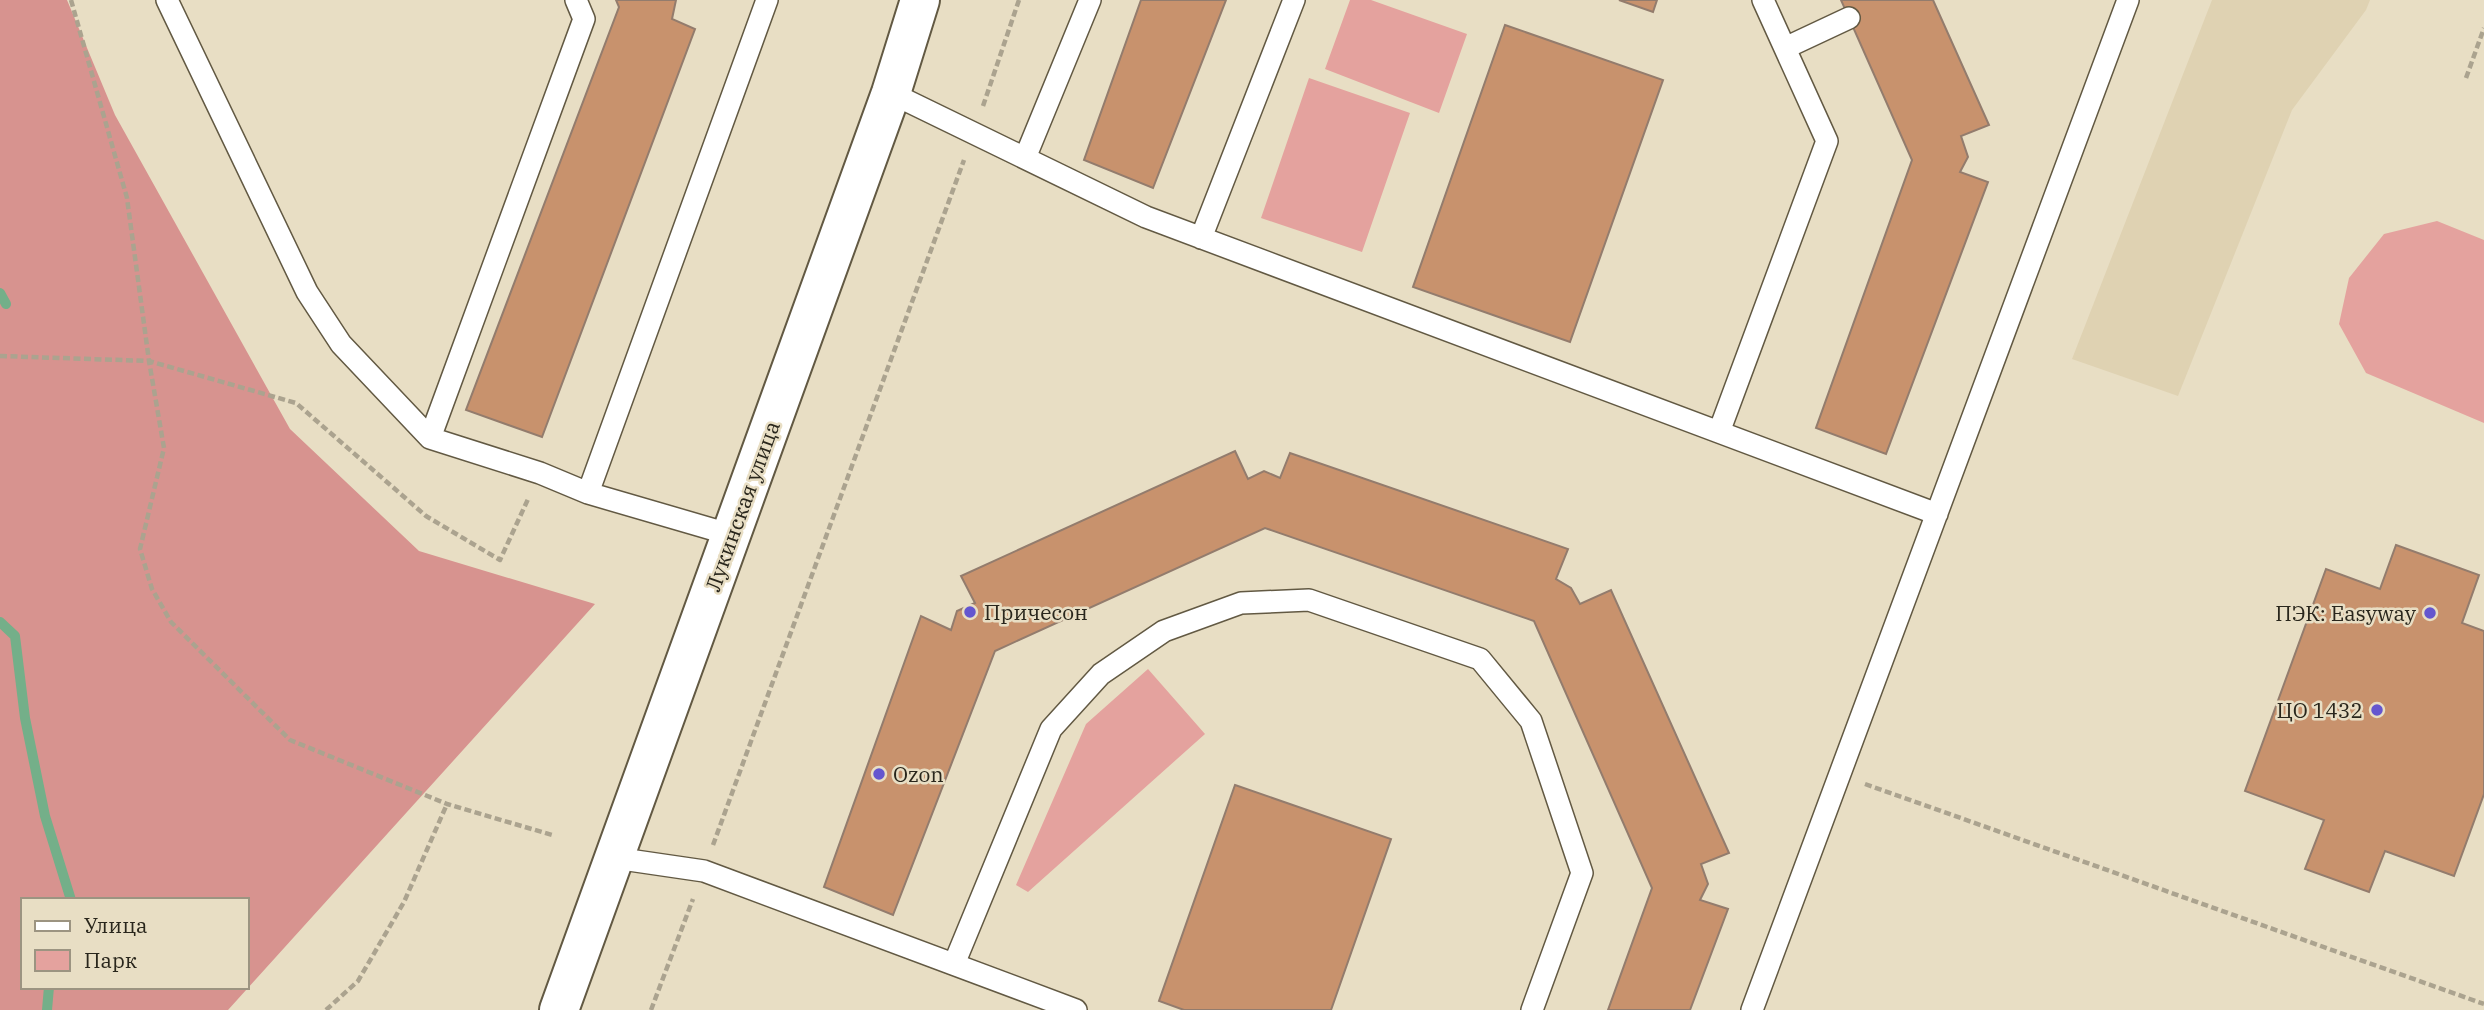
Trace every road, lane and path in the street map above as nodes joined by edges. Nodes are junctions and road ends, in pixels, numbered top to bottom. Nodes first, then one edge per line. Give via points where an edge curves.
1 (71, 0) edge
2 (167, 0) edge
3 (576, 0) edge
4 (767, 0) edge
5 (920, 0) edge
6 (1019, 0) edge
7 (1090, 0) edge
8 (1294, 0) edge
9 (1763, 0) edge
10 (2128, 0) edge
11 (1849, 18) dead end
12 (2484, 28) edge
13 (1785, 48) junction
14 (2466, 78) dead end
15 (891, 93) junction
16 (974, 133) junction
17 (1025, 158) junction
18 (1201, 238) junction
19 (0, 356) edge
20 (149, 361) junction
21 (1719, 432) junction
22 (430, 438) junction
23 (540, 473) junction
24 (588, 493) junction
25 (1937, 514) junction
26 (732, 535) junction
27 (1840, 775) junction
28 (447, 804) junction
29 (552, 835) dead end
30 (615, 858) junction
31 (704, 870) junction
32 (954, 964) junction
33 (2484, 1004) edge
34 (326, 1010) edge
35 (559, 1010) edge
36 (651, 1010) edge
37 (1076, 1010) edge
38 (1532, 1010) edge
39 (1752, 1010) edge

1 - 20 path via 127,198
2 - 22 lane via 307,292 341,345
3 - 22 lane via 584,19
4 - 24 lane
5 - 15 street, Лукинская улица
6 - 16 path
7 - 17 lane
8 - 18 lane
9 - 13 lane
10 - 25 lane
11 - 13 lane
12 - 14 path
13 - 21 lane via 1827,141
15 - 16 lane
15 - 26 street, Лукинская улица
16 - 17 lane
16 - 31 path
17 - 18 lane via 1146,218
18 - 21 lane
19 - 20 path
20 - 23 path via 296,403 426,516 500,560
20 - 28 path via 164,448 140,549 152,589 171,622 290,740
21 - 25 lane
22 - 23 lane
23 - 24 lane
24 - 26 lane
25 - 27 lane
26 - 30 street, Лукинская улица
27 - 33 path
27 - 39 lane
28 - 29 path
28 - 34 path via 404,902 358,981
30 - 31 lane
30 - 35 street, Лукинская улица
31 - 32 lane
31 - 36 path
32 - 37 lane
32 - 38 lane via 1051,729 1101,674 1164,631 1241,603 1308,600 1480,659 1531,721 1582,873

